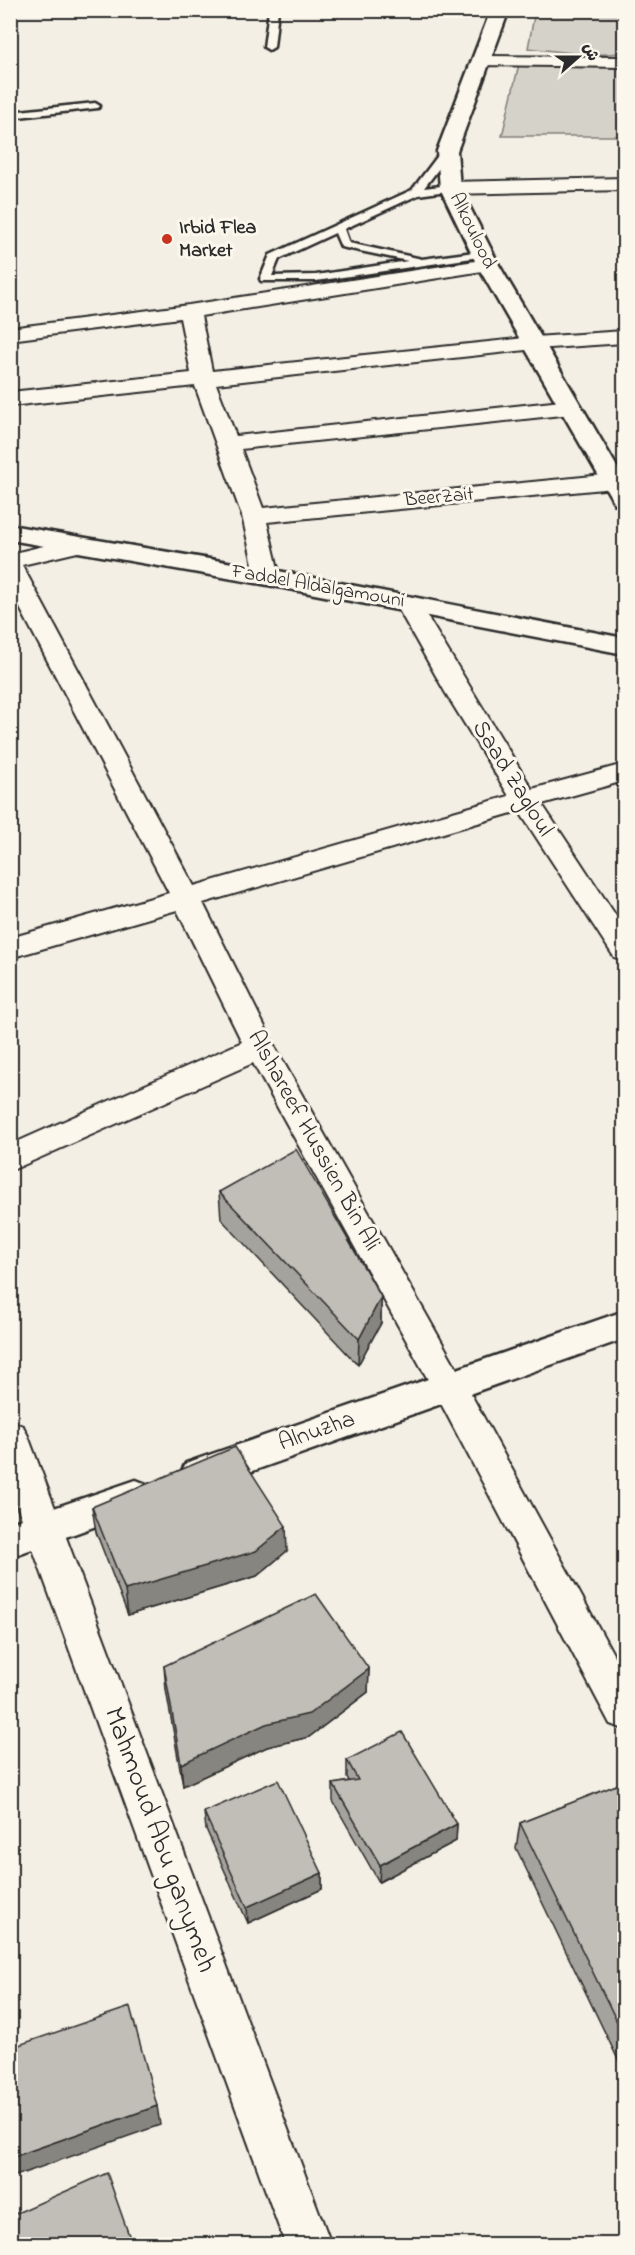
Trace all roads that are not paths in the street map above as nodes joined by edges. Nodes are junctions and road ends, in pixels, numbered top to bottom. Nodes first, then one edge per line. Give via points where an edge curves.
1 (274, 10) edge
2 (500, 10) edge
3 (269, 47) dead end
4 (483, 61) junction
5 (624, 62) edge
6 (95, 106) dead end
7 (10, 115) edge
8 (447, 151) junction
9 (624, 184) edge
10 (450, 188) junction
11 (416, 192) junction
12 (338, 227) junction
13 (485, 260) junction
14 (433, 263) junction
15 (189, 311) junction
16 (10, 334) edge
17 (624, 337) edge
18 (535, 343) junction
19 (203, 378) junction
20 (10, 399) edge
21 (571, 407) junction
22 (228, 444) junction
23 (621, 487) edge
24 (254, 516) junction
25 (10, 532) edge
26 (77, 545) junction
27 (10, 563) edge
28 (268, 577) junction
29 (408, 603) junction
30 (624, 646) edge
31 (624, 772) edge
32 (525, 802) junction
33 (186, 898) junction
34 (10, 948) edge
35 (624, 950) edge
36 (260, 1047) junction
37 (10, 1159) edge
38 (624, 1325) edge
39 (449, 1386) junction
40 (10, 1436) edge
41 (28, 1534) edge
42 (624, 1711) edge
43 (308, 2244) edge

1 - 3 lane
2 - 4 street, Alkoulood
4 - 5 street
4 - 8 street, Alkoulood
6 - 7 lane
8 - 10 street, Alkoulood
8 - 11 lane
9 - 10 street
10 - 11 lane
10 - 13 street, Alkoulood
11 - 12 lane
12 - 14 lane via 345,245
12 - 14 lane via 274,256 265,279 316,278
13 - 14 lane
13 - 15 street
13 - 18 street, Alkoulood
15 - 16 street
15 - 19 street
17 - 18 street
18 - 19 street
18 - 21 street, Alkoulood
19 - 20 street
19 - 22 street
21 - 22 street
21 - 23 street, Alkoulood
22 - 24 street
23 - 24 street, BeerZait
24 - 28 street
25 - 26 street, Faddel Aldalgamouni
26 - 27 street
26 - 28 street, Faddel Aldalgamouni
27 - 33 street, Alshareef Hussien Bin Ali
28 - 29 street, Faddel Aldalgamouni
29 - 30 street, Faddel Aldalgamouni
29 - 32 street, Saad Zagloul
31 - 32 street
32 - 33 street
32 - 35 street, Saad Zagloul
33 - 34 street
33 - 36 street, Alshareef Hussien Bin Ali
36 - 37 street
36 - 39 street, Alshareef Hussien Bin Ali
38 - 39 street, Alnuzha
39 - 41 street, Alnuzha
39 - 42 street, Alshareef Hussien Bin Ali
40 - 41 street, Mahmoud Abu ganymeh
41 - 43 street, Mahmoud Abu ganymeh

